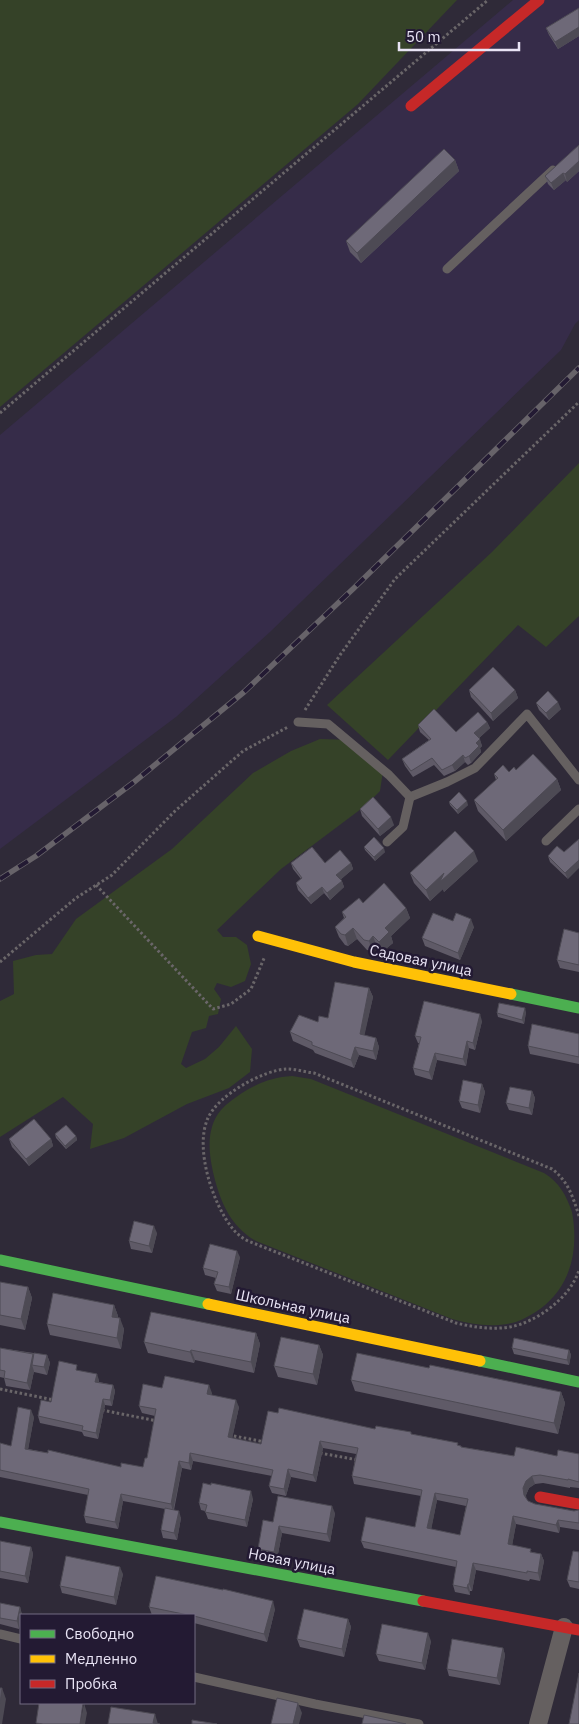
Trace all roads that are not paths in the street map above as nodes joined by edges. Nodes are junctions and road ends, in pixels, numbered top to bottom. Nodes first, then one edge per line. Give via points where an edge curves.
1 (539, 0) edge
2 (410, 106) dead end
3 (557, 167) edge
4 (447, 269) dead end
5 (298, 722) road end
6 (579, 780) edge
7 (410, 797) junction
8 (579, 809) edge
9 (546, 841) dead end
10 (387, 842) dead end
11 (258, 936) dead end
12 (579, 1008) edge
13 (0, 1260) edge
14 (579, 1382) edge
15 (540, 1497) dead end
16 (579, 1504) edge
17 (0, 1522) edge
18 (572, 1628) edge
19 (0, 1634) edge
20 (20, 1639) edge
21 (195, 1677) edge
22 (419, 1724) edge
23 (538, 1724) edge

1 - 2 street
3 - 4 lane
5 - 7 lane via 328,724
6 - 7 lane via 527,714 476,768
7 - 10 lane via 404,827
8 - 9 lane
11 - 12 street, Садовая улица via 354,962
13 - 14 street, Школьная улица
15 - 16 street
17 - 18 street, Новая улица
18 - 23 street
19 - 20 lane
21 - 22 lane

